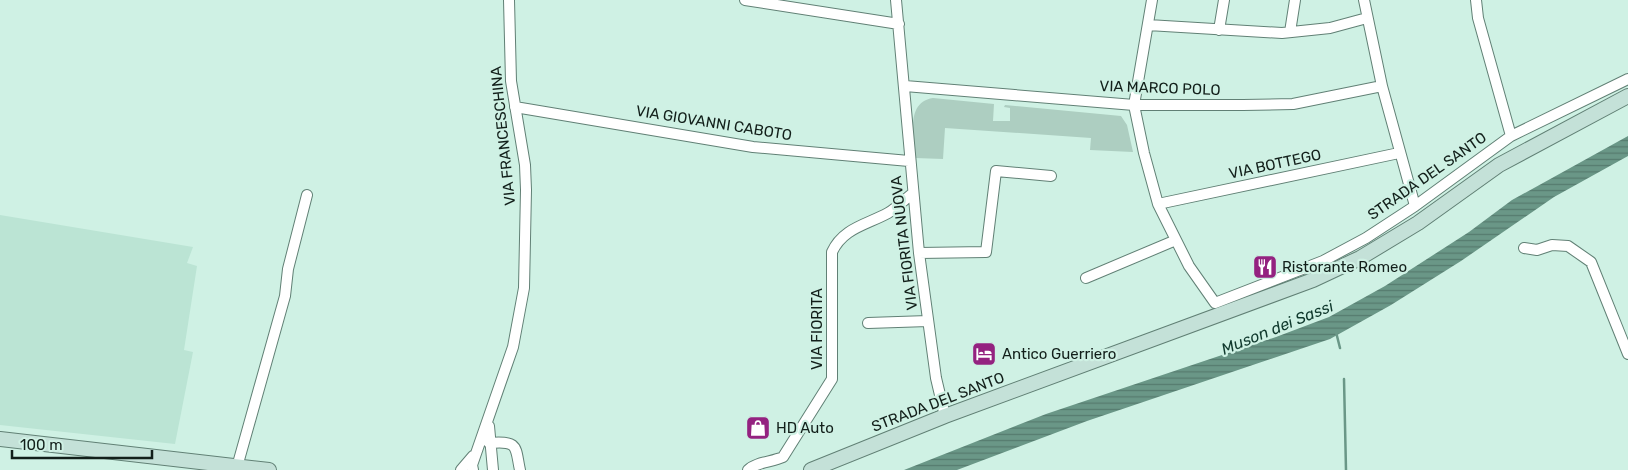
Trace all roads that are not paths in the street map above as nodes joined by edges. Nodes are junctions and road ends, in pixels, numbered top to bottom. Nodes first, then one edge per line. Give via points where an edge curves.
1 (509, 0) edge
2 (745, 0) edge
3 (896, 0) edge
4 (1152, 0) edge
5 (1224, 0) edge
6 (1295, 0) edge
7 (1364, 0) edge
8 (1476, 0) edge
9 (1367, 18) junction
10 (898, 24) junction
11 (1148, 25) junction
12 (1219, 30) junction
13 (1290, 32) junction
14 (1628, 78) edge
15 (905, 86) junction
16 (1382, 86) junction
17 (1628, 96) edge
18 (1134, 105) junction
19 (515, 107) junction
20 (1546, 120) junction
21 (1510, 136) junction
22 (1554, 136) junction
23 (1399, 153) junction
24 (909, 161) junction
25 (1460, 173) junction
26 (1051, 176) dead end
27 (1468, 186) junction
28 (913, 193) junction
29 (307, 195) dead end
30 (1158, 204) junction
31 (1415, 206) junction
32 (1176, 240) junction
33 (1524, 248) dead end
34 (919, 253) junction
35 (1086, 278) dead end
36 (1243, 300) junction
37 (928, 321) junction
38 (868, 323) dead end
39 (1628, 354) edge
40 (490, 415) junction
41 (945, 416) junction
42 (0, 439) edge
43 (489, 443) junction
44 (476, 452) junction
45 (237, 467) junction
46 (492, 469) edge
47 (269, 470) edge
48 (461, 470) edge
49 (473, 470) edge
50 (520, 470) edge
51 (748, 470) edge
52 (812, 470) edge

1 - 19 street, VIA FRANCESCHINA via 511,81
2 - 10 street
3 - 10 street
4 - 11 street
5 - 12 street
6 - 13 street
7 - 9 street
8 - 21 street
9 - 13 street via 1330,28
9 - 16 street
10 - 15 street
11 - 12 street
11 - 18 street
12 - 13 street
14 - 20 street, STRADA DEL SANTO
15 - 18 street, VIA MARCO POLO
15 - 24 street
16 - 18 street, VIA MARCO POLO via 1293,104
16 - 23 street
17 - 22 main road, STRADA DEL SANTO
18 - 30 street
19 - 24 street, VIA GIOVANNI CABOTO via 753,147
19 - 40 street, VIA FRANCESCHINA via 526,190 524,288 518,328
20 - 21 street, STRADA DEL SANTO
20 - 22 street
21 - 25 street, STRADA DEL SANTO
22 - 27 main road, STRADA DEL SANTO via 1499,164
23 - 30 street, VIA BOTTEGO
23 - 31 street
24 - 28 street, VIA FIORITA NUOVA
25 - 27 street
25 - 31 street, STRADA DEL SANTO
26 - 34 street via 996,171 986,252
27 - 36 main road, STRADA DEL SANTO via 1418,223 1360,258 1313,280
28 - 34 street, VIA FIORITA NUOVA
28 - 51 street, VIA FIORITA via 890,212 846,233 837,241 832,252 832,379 782,457 770,463 753,465
29 - 45 street via 288,269 285,296
30 - 32 street
31 - 36 street, STRADA DEL SANTO via 1366,238
32 - 35 street
32 - 36 street, STRADA DEL SANTO via 1189,266 1215,303
33 - 39 street via 1537,250 1560,244 1574,249 1591,262
34 - 37 street, VIA FIORITA NUOVA
36 - 41 main road, STRADA DEL SANTO
37 - 38 street, VIA FIORITA NUOVA
37 - 41 street, VIA FIORITA NUOVA
40 - 43 street, VIA FRANCESCHINA
40 - 44 street, VIA FRANCESCHINA
41 - 52 main road, STRADA DEL SANTO
42 - 45 main road
43 - 46 street, VIA FRANCESCHINA
43 - 50 street via 503,442 514,446 518,451
44 - 48 street, VIA FRANCESCHINA
44 - 49 street, VIA FRANCESCHINA
45 - 47 main road

